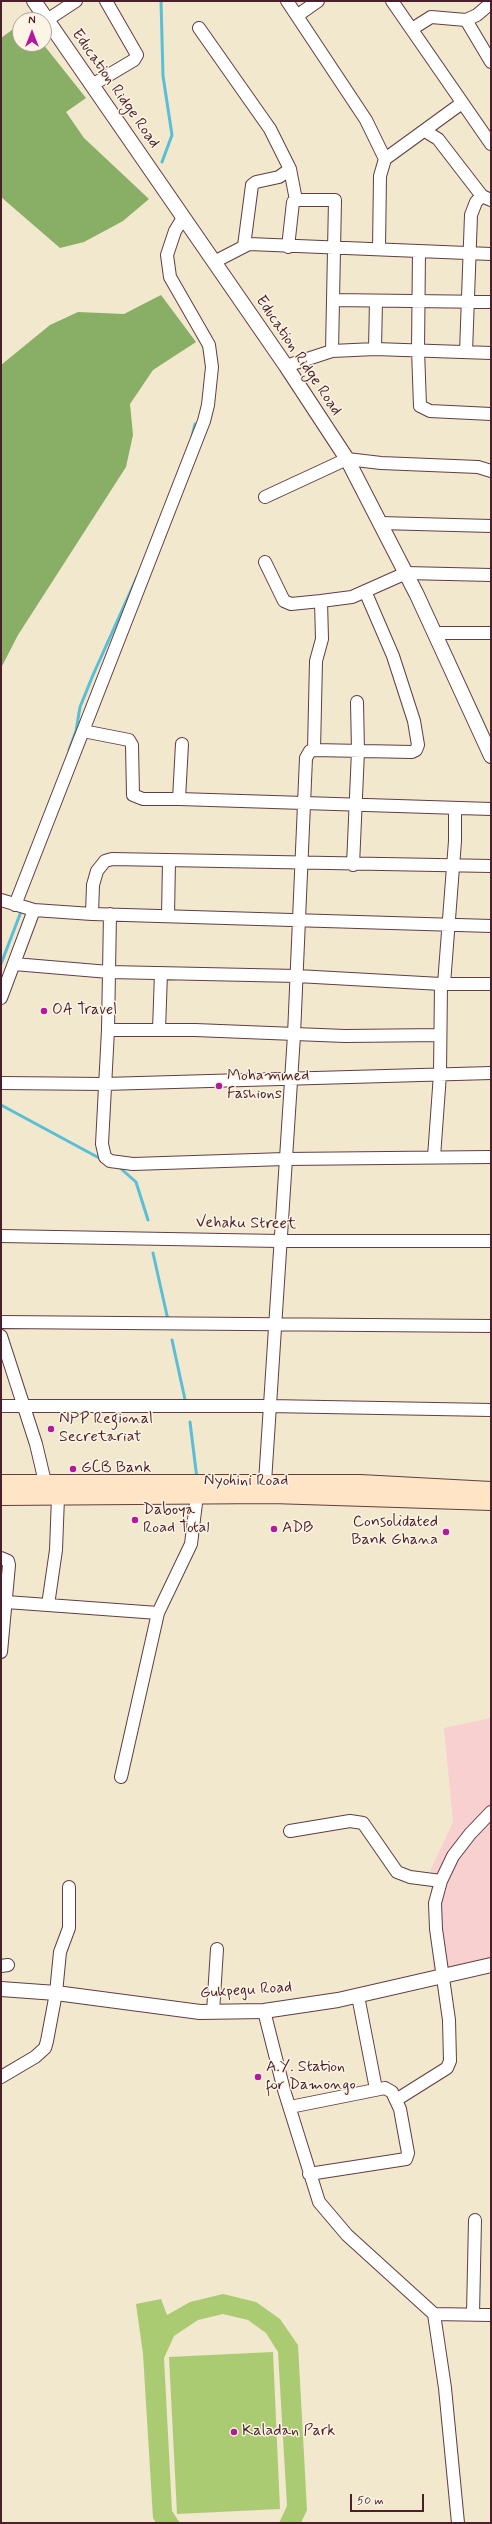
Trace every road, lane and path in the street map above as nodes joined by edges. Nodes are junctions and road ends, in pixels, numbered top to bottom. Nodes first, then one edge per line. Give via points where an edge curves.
1 (34, 1) edge
2 (76, 1) edge
3 (106, 1) edge
4 (287, 1) edge
5 (318, 1) edge
6 (392, 1) edge
7 (491, 3) edge
8 (42, 12) edge
9 (298, 15) junction
10 (52, 17) edge
11 (466, 20) junction
12 (52, 27) edge
13 (199, 28) dead end
14 (412, 29) junction
15 (491, 62) edge
16 (92, 85) junction
17 (462, 103) junction
18 (425, 131) junction
19 (491, 144) edge
20 (385, 159) junction
21 (290, 169) junction
22 (487, 198) edge
23 (296, 200) junction
24 (183, 218) junction
25 (244, 246) junction
26 (288, 247) junction
27 (335, 248) junction
28 (379, 249) junction
29 (419, 251) junction
30 (470, 253) junction
31 (491, 254) edge
32 (214, 262) junction
33 (333, 300) junction
34 (376, 301) junction
35 (419, 301) junction
36 (468, 302) junction
37 (491, 302) edge
38 (375, 349) junction
39 (418, 350) junction
40 (332, 351) junction
41 (466, 352) junction
42 (491, 353) edge
43 (286, 366) junction
44 (491, 414) edge
45 (347, 459) junction
46 (491, 471) edge
47 (265, 497) dead end
48 (380, 523) junction
49 (491, 526) edge
50 (265, 562) dead end
51 (406, 573) junction
52 (491, 575) edge
53 (365, 591) junction
54 (321, 601) junction
55 (435, 633) junction
56 (491, 633) edge
57 (357, 702) dead end
58 (83, 731) junction
59 (182, 744) dead end
60 (314, 750) junction
61 (358, 751) junction
62 (490, 751) edge
63 (179, 800) junction
64 (305, 803) junction
65 (355, 805) junction
66 (455, 808) junction
67 (491, 809) edge
68 (169, 861) junction
69 (302, 864) junction
70 (353, 865) junction
71 (452, 866) junction
72 (491, 866) edge
73 (1, 900) edge
74 (15, 905) junction
75 (34, 910) junction
76 (92, 914) junction
77 (110, 914) junction
78 (168, 916) junction
79 (299, 920) junction
80 (448, 924) junction
81 (491, 926) edge
82 (14, 964) junction
83 (109, 972) junction
84 (161, 973) junction
85 (297, 976) junction
86 (443, 984) junction
87 (491, 984) edge
88 (1, 998) edge
89 (108, 1030) junction
90 (159, 1030) junction
91 (294, 1035) junction
92 (440, 1035) junction
93 (491, 1073) edge
94 (440, 1074) junction
95 (291, 1078) junction
96 (1, 1083) edge
97 (104, 1084) junction
98 (434, 1157) junction
99 (491, 1157) edge
100 (285, 1159) junction
101 (1, 1236) edge
102 (279, 1241) junction
103 (491, 1241) edge
104 (1, 1322) edge
105 (274, 1325) junction
106 (491, 1326) edge
107 (1, 1336) edge
108 (1, 1406) edge
109 (22, 1406) junction
110 (269, 1406) junction
111 (491, 1410) edge
112 (1, 1482) edge
113 (45, 1482) junction
114 (264, 1482) junction
115 (491, 1490) edge
116 (197, 1495) junction
117 (58, 1497) junction
118 (1, 1498) edge
119 (491, 1502) edge
120 (1, 1558) edge
121 (6, 1602) junction
122 (48, 1605) junction
123 (158, 1613) junction
124 (1, 1652) edge
125 (121, 1777) dead end
126 (491, 1812) edge
127 (290, 1831) dead end
128 (441, 1881) junction
129 (69, 1887) dead end
130 (216, 1950) dead end
131 (491, 1965) edge
132 (444, 1975) junction
133 (1, 1989) edge
134 (56, 1993) junction
135 (358, 1996) junction
136 (264, 2011) junction
137 (214, 2012) junction
138 (1, 2077) edge
139 (376, 2089) junction
140 (396, 2100) junction
141 (290, 2107) junction
142 (309, 2174) junction
143 (475, 2220) dead end
144 (434, 2314) junction
145 (473, 2314) junction
146 (491, 2314) edge
147 (458, 2523) edge

1 - 8 street, Education Ridge Road
2 - 10 street
3 - 16 street via 137,55 134,60
4 - 9 street
5 - 9 street
6 - 14 street
7 - 11 street via 477,15
9 - 20 street via 366,120
11 - 14 street via 431,17
11 - 15 street
12 - 16 street, Education Ridge Road
13 - 21 street via 270,129
14 - 17 street
16 - 24 street, Education Ridge Road
17 - 18 street
17 - 19 street
18 - 20 street
18 - 22 street via 438,138
20 - 28 street via 380,176
21 - 23 street
21 - 25 street via 279,177 252,185
22 - 30 street via 476,202 471,215
23 - 26 street via 292,205
23 - 27 street via 335,200
24 - 32 street, Education Ridge Road
24 - 58 street via 175,231 167,255 170,277 209,345 212,367 208,405
25 - 26 street
25 - 32 street
26 - 27 street
27 - 28 street
27 - 33 street
28 - 29 street
29 - 30 street
29 - 35 street
30 - 31 street
30 - 36 street
32 - 43 street, Education Ridge Road
33 - 34 street
33 - 40 street
34 - 35 street
34 - 38 street
35 - 36 street
35 - 39 street
36 - 37 street
36 - 41 street
38 - 39 street
38 - 40 street
39 - 41 street
39 - 44 street via 422,408 430,411
40 - 43 street
41 - 42 street
43 - 45 street, Education Ridge Road
45 - 46 street via 478,467
45 - 47 street
45 - 48 street, Education Ridge Road
48 - 49 street
48 - 51 street, Education Ridge Road
50 - 54 street via 284,601 291,604
51 - 52 street
51 - 53 street
51 - 55 street, Education Ridge Road
53 - 54 street via 352,597
53 - 61 street via 393,656 414,721 418,745 412,752
54 - 60 street via 322,639 316,661
55 - 56 street
55 - 62 street, Education Ridge Road
57 - 61 street
58 - 63 street via 128,740 132,746 133,795 137,798
58 - 74 street
59 - 63 street
60 - 61 street
60 - 64 street via 307,753 306,758
61 - 65 street
63 - 64 street
64 - 65 street
64 - 69 street
65 - 66 street
65 - 70 street
66 - 67 street
66 - 71 street
68 - 69 street
68 - 76 street via 105,861 95,879
68 - 78 street
69 - 70 street
69 - 79 street
70 - 71 street
71 - 72 street
71 - 80 street
73 - 74 street
74 - 75 street
75 - 76 street
75 - 82 street
76 - 77 street
77 - 78 street
77 - 83 street
78 - 79 street
79 - 80 street
79 - 85 street
80 - 81 street
80 - 86 street
82 - 83 street
82 - 88 street
83 - 84 street
83 - 89 street
84 - 85 street
84 - 90 street
85 - 86 street
85 - 91 street
86 - 87 street
86 - 92 street
89 - 90 street
89 - 97 street
90 - 91 street
91 - 92 street
91 - 95 street
92 - 94 street
93 - 94 street
94 - 95 street
94 - 98 street
95 - 97 street
95 - 100 street
96 - 97 street
97 - 100 street via 102,1152 110,1161 133,1164
98 - 99 street
98 - 100 street
100 - 102 street
101 - 102 street, Vehaku Street
102 - 103 street, Vehaku Street
102 - 105 street
104 - 105 street
105 - 106 street
105 - 110 street
107 - 109 street
108 - 109 street
109 - 110 street
109 - 113 street via 38,1448
110 - 111 street
110 - 114 street
112 - 113 main road, Nyohini Road
113 - 114 main road, Nyohini Road
114 - 115 main road, Nyohini Road via 360,1483
116 - 117 main road, Nyohini Road
116 - 119 main road, Nyohini Road
116 - 123 street via 191,1544
117 - 118 main road, Nyohini Road
117 - 122 street via 56,1550
120 - 121 street via 8,1560 9,1565
121 - 122 street
121 - 124 street
122 - 123 street
123 - 125 street
126 - 128 street via 460,1845
127 - 128 street via 350,1821 363,1823 397,1872 410,1877
128 - 132 street via 435,1903 435,1916
129 - 134 street via 69,1928 60,1952
130 - 137 street
131 - 132 street, Gukpegu Road
132 - 135 street, Gukpegu Road
132 - 140 street via 449,2065
133 - 134 street, Gukpegu Road
134 - 137 street, Gukpegu Road
134 - 138 street via 44,2048 36,2057
135 - 136 street, Gukpegu Road
135 - 139 street
136 - 137 street, Gukpegu Road
136 - 141 street
139 - 140 street via 389,2090
139 - 141 street
140 - 142 street via 403,2123 408,2153 406,2159
141 - 142 street
142 - 144 street via 319,2202 330,2217
143 - 145 street
144 - 145 street
144 - 147 street via 445,2388
145 - 146 street

